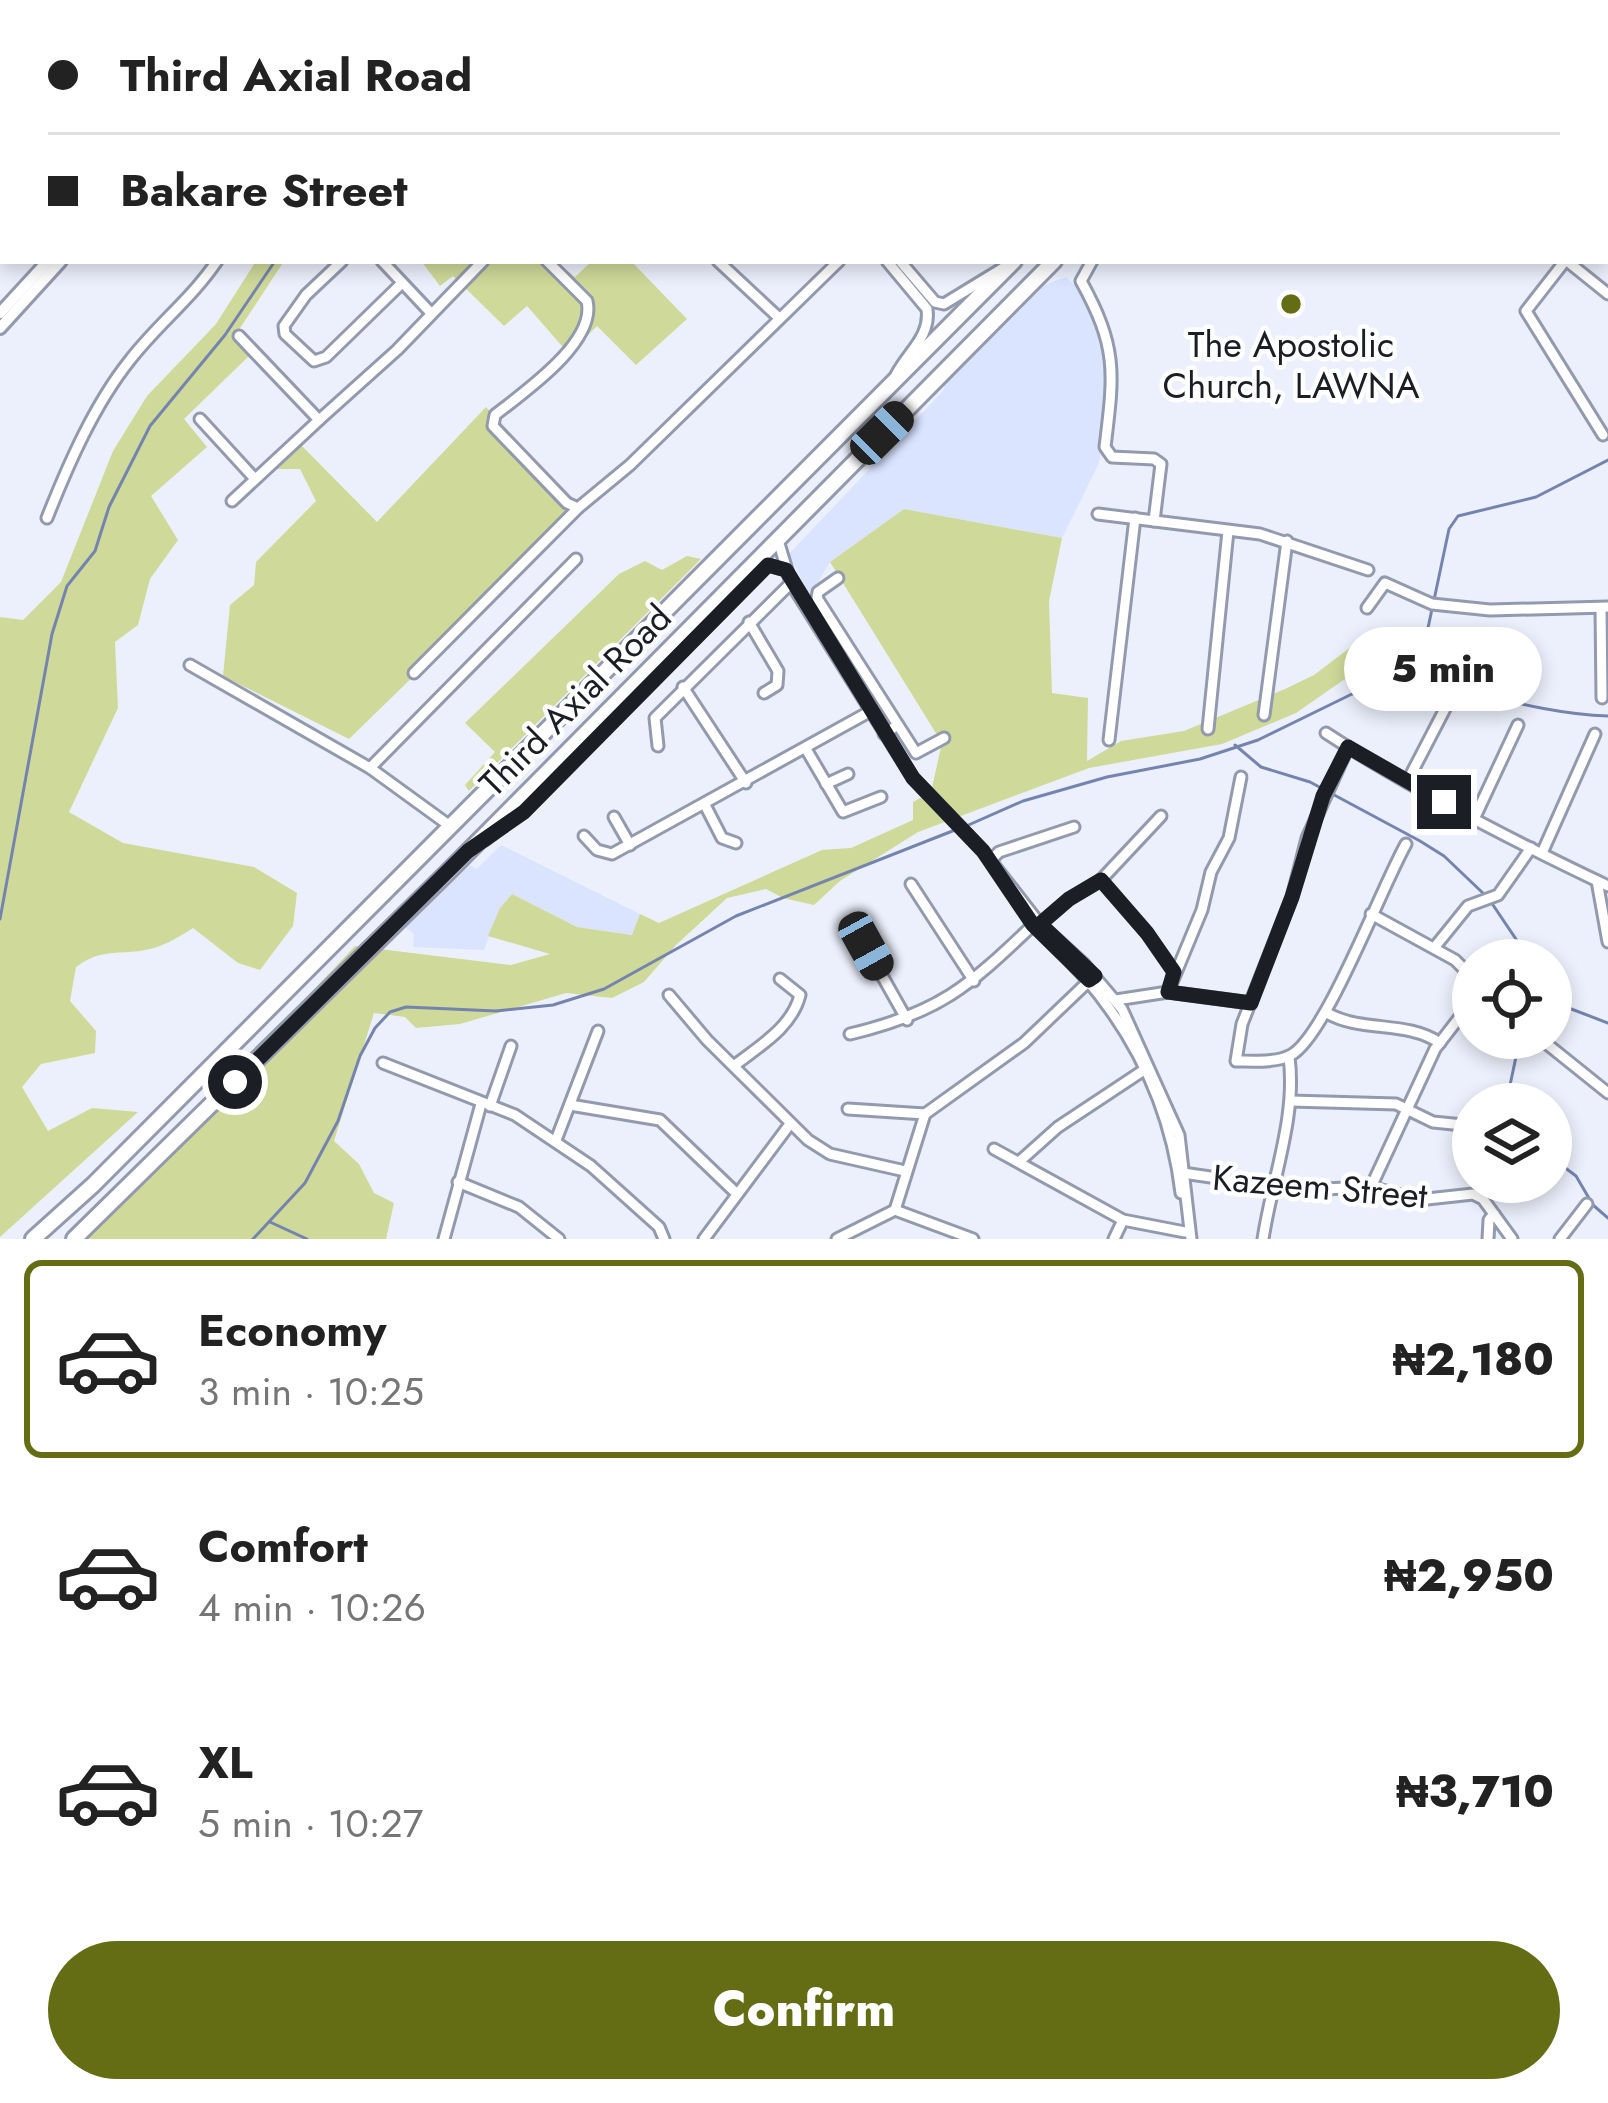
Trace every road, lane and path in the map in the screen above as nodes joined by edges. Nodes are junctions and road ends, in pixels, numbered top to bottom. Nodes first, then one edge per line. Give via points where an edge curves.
1 (45, 264) edge
2 (58, 264) edge
3 (215, 264) edge
4 (339, 264) edge
5 (385, 264) edge
6 (480, 264) edge
7 (550, 264) edge
8 (721, 264) edge
9 (835, 264) edge
10 (890, 264) edge
11 (903, 264) edge
12 (1011, 264) edge
13 (1051, 264) edge
14 (1090, 264) edge
15 (1564, 264) edge
16 (1570, 264) edge
17 (402, 283) junction
18 (1608, 294) edge
19 (430, 312) junction
20 (0, 314) edge
21 (778, 317) junction
22 (0, 328) edge
23 (239, 336) dead end
24 (891, 383) junction
25 (200, 419) dead end
26 (319, 420) junction
27 (1603, 435) dead end
28 (255, 479) junction
29 (232, 501) dead end
30 (578, 508) junction
31 (1098, 514) dead end
32 (47, 518) dead end
33 (1135, 518) junction
34 (1154, 520) junction
35 (1228, 531) junction
36 (777, 537) junction
37 (1287, 541) junction
38 (576, 559) dead end
39 (786, 570) junction
40 (1369, 570) dead end
41 (838, 578) dead end
42 (791, 583) junction
43 (1367, 608) dead end
44 (1605, 608) edge
45 (749, 622) junction
46 (190, 664) dead end
47 (1605, 671) edge
48 (414, 673) dead end
49 (683, 687) junction
50 (764, 693) dead end
51 (1602, 698) dead end
52 (1448, 705) dead end
53 (869, 712) junction
54 (1264, 715) dead end
55 (1518, 724) dead end
56 (898, 725) junction
57 (1208, 729) dead end
58 (1325, 733) dead end
59 (884, 734) junction
60 (1594, 734) dead end
61 (944, 738) dead end
62 (1109, 740) dead end
63 (658, 746) dead end
64 (1348, 747) junction
65 (806, 749) junction
66 (370, 768) junction
67 (848, 774) dead end
68 (1240, 777) dead end
69 (1407, 782) junction
70 (746, 783) junction
71 (826, 784) junction
72 (881, 797) dead end
73 (705, 805) junction
74 (1161, 816) dead end
75 (614, 817) dead end
76 (1474, 819) junction
77 (450, 826) junction
78 (1074, 827) dead end
79 (584, 836) dead end
80 (736, 843) dead end
81 (1406, 844) dead end
82 (630, 845) junction
83 (468, 851) junction
84 (1536, 851) junction
85 (991, 861) junction
86 (1101, 880) junction
87 (911, 884) dead end
88 (1605, 884) edge
89 (1371, 914) junction
90 (853, 924) dead end
91 (1037, 925) junction
92 (1608, 942) edge
93 (1434, 948) junction
94 (1452, 959) edge
95 (1174, 972) junction
96 (1092, 978) junction
97 (780, 979) dead end
98 (974, 981) junction
99 (1168, 992) junction
100 (669, 995) dead end
101 (1116, 1000) junction
102 (1251, 1003) junction
103 (1327, 1013) junction
104 (907, 1020) junction
105 (1452, 1027) edge
106 (598, 1030) dead end
107 (850, 1034) dead end
108 (1440, 1043) junction
109 (511, 1046) dead end
110 (1289, 1057) junction
111 (1566, 1059) edge
112 (383, 1063) dead end
113 (735, 1065) junction
114 (1144, 1070) junction
115 (1608, 1093) edge
116 (1292, 1101) junction
117 (486, 1105) junction
118 (570, 1105) junction
119 (1406, 1106) junction
120 (848, 1109) dead end
121 (925, 1114) junction
122 (790, 1124) junction
123 (1452, 1124) edge
124 (556, 1140) junction
125 (994, 1149) dead end
126 (1019, 1162) junction
127 (905, 1172) junction
128 (1182, 1173) junction
129 (458, 1182) junction
130 (1371, 1187) junction
131 (1270, 1188) junction
132 (736, 1193) junction
133 (1587, 1204) dead end
134 (896, 1205) junction
135 (1494, 1214) junction
136 (1123, 1220) junction
137 (706, 1236) edge
138 (36, 1237) edge
139 (1188, 1237) edge
140 (74, 1239) edge
141 (444, 1239) edge
142 (559, 1239) edge
143 (664, 1239) edge
144 (720, 1239) edge
145 (837, 1239) edge
146 (973, 1239) edge
147 (1114, 1239) edge
148 (1264, 1239) edge
149 (1488, 1239) edge
150 (1512, 1239) edge
151 (1560, 1239) edge

1 - 20 main road
2 - 22 main road
3 - 32 street via 110,388
4 - 17 street via 284,326 314,361
5 - 17 street
6 - 19 street
7 - 30 street via 587,302 588,320 493,426
8 - 21 street
9 - 21 street
10 - 24 street via 928,319
11 - 12 street via 944,304
12 - 24 highway, Third Axial Road
13 - 36 highway, Third Axial Road
14 - 34 street via 1081,281 1101,316 1111,363 1105,447 1112,457 1161,464
15 - 27 street via 1526,310
16 - 18 street
17 - 19 street
19 - 26 street
21 - 30 street
23 - 26 street
24 - 77 highway, Third Axial Road
25 - 28 street
26 - 28 street
28 - 29 street
30 - 48 street
31 - 33 street
33 - 34 street
33 - 62 street
34 - 35 street
35 - 37 street
35 - 57 street
36 - 39 street
36 - 83 highway, Third Axial Road
37 - 40 street
37 - 54 street
38 - 66 street
39 - 42 street
39 - 83 street via 768,565 524,812
41 - 56 street via 817,598
42 - 45 street
42 - 53 street
43 - 44 street via 1384,583 1432,604
44 - 47 street
45 - 49 street
45 - 50 street via 778,671 777,685
46 - 66 street
47 - 51 street
49 - 63 street via 656,718
49 - 70 street
52 - 69 street
53 - 59 street
53 - 65 street
55 - 76 street
56 - 59 street
56 - 61 street via 916,753
58 - 64 street
59 - 85 street via 913,778
60 - 84 street
64 - 69 street
64 - 102 street via 1323,796
65 - 70 street
65 - 71 street
66 - 77 street
67 - 71 street
68 - 95 street via 1228,838
69 - 76 street
70 - 73 street
71 - 72 street via 843,812
73 - 80 street via 722,838
73 - 82 street
74 - 86 street
75 - 82 street
76 - 84 street
77 - 138 highway, Third Axial Road
78 - 85 street
79 - 82 street via 605,854
81 - 89 street
83 - 140 highway, Third Axial Road
84 - 88 street
84 - 93 street via 1456,918
85 - 91 street
86 - 91 street
86 - 95 street
87 - 98 street
88 - 92 street
89 - 93 street
89 - 103 street
90 - 104 street
91 - 96 street
91 - 98 street
93 - 94 street
95 - 99 street
96 - 101 street
96 - 114 street
96 - 121 street via 1012,1052
97 - 113 street via 800,1001 782,1028
98 - 104 street
99 - 101 street
99 - 102 street
100 - 113 street
101 - 128 street via 1174,1118
102 - 110 street via 1236,1061
103 - 108 street
103 - 110 street
104 - 107 street
105 - 108 street
106 - 118 street
108 - 119 street
109 - 117 street
110 - 116 street
111 - 115 street
112 - 117 street
113 - 122 street
114 - 126 street
114 - 128 street
116 - 119 street
116 - 131 street
117 - 124 street
117 - 129 street
118 - 124 street
118 - 132 street via 660,1120
119 - 123 street
119 - 130 street
120 - 121 street
121 - 127 street
122 - 127 street via 830,1154
122 - 132 street
124 - 143 street
125 - 126 street
126 - 136 street
127 - 134 street
128 - 131 street, Kazeem Street
128 - 139 street
129 - 141 street
129 - 142 street via 519,1207
130 - 131 street, Kazeem Street
130 - 135 street, Kazeem Street via 1418,1200 1473,1194
131 - 148 street
132 - 137 street
133 - 151 street
134 - 145 street
134 - 146 street
135 - 149 street
135 - 150 street
136 - 139 street
136 - 147 street
137 - 144 street

